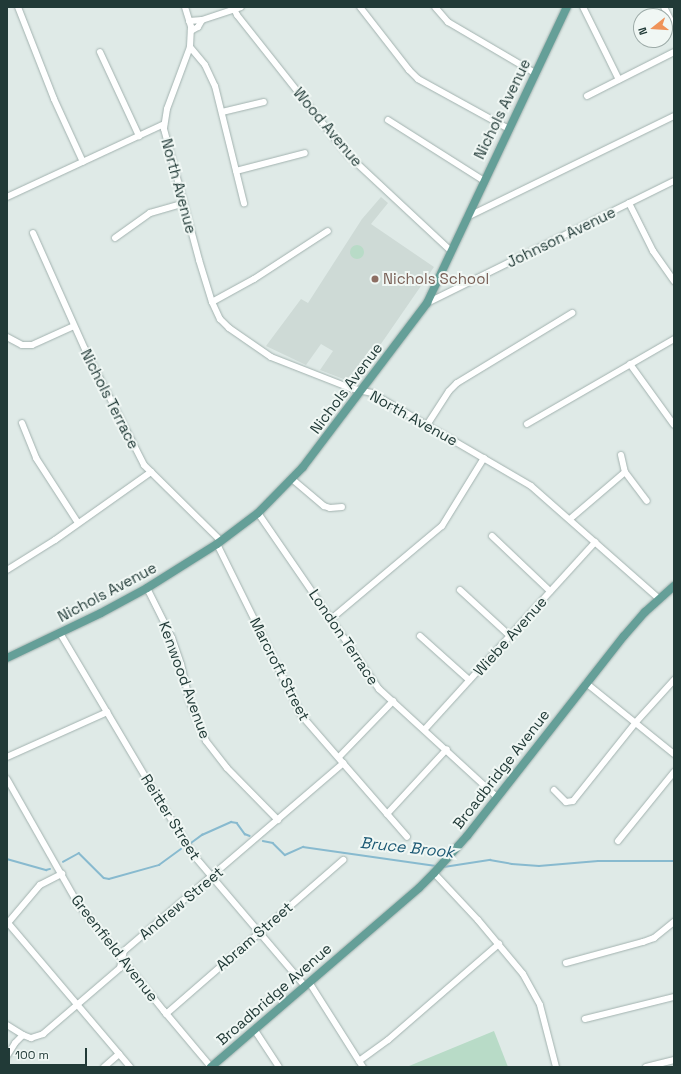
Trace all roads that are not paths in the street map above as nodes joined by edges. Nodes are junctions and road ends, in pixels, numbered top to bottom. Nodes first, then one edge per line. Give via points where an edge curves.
1 (18, 7) edge
2 (185, 7) edge
3 (360, 7) edge
4 (435, 7) edge
5 (567, 7) edge
6 (583, 7) edge
7 (664, 7) edge
8 (238, 8) edge
9 (202, 20) junction
10 (189, 21) junction
11 (674, 26) edge
12 (191, 31) junction
13 (190, 48) junction
14 (100, 52) dead end
15 (674, 52) edge
16 (535, 73) junction
17 (619, 80) junction
18 (587, 96) dead end
19 (264, 102) dead end
20 (222, 112) junction
21 (674, 116) edge
22 (388, 120) dead end
23 (164, 124) junction
24 (509, 129) junction
25 (139, 136) junction
26 (306, 153) dead end
27 (83, 162) junction
28 (236, 171) junction
29 (484, 181) junction
30 (674, 181) edge
31 (7, 197) edge
32 (184, 203) junction
33 (244, 203) dead end
34 (629, 203) junction
35 (466, 218) junction
36 (328, 231) dead end
37 (34, 233) dead end
38 (115, 238) dead end
39 (451, 250) junction
40 (674, 281) edge
41 (212, 302) junction
42 (427, 303) junction
43 (572, 313) dead end
44 (74, 326) junction
45 (7, 337) edge
46 (674, 339) edge
47 (630, 364) junction
48 (363, 390) junction
49 (22, 424) dead end
50 (527, 424) dead end
51 (427, 425) junction
52 (674, 425) edge
53 (621, 455) dead end
54 (484, 458) junction
55 (150, 472) junction
56 (625, 472) junction
57 (292, 479) junction
58 (647, 501) dead end
59 (342, 507) dead end
60 (258, 513) junction
61 (570, 519) junction
62 (78, 524) junction
63 (492, 536) dead end
64 (219, 542) junction
65 (595, 542) junction
66 (7, 570) edge
67 (674, 586) edge
68 (147, 588) junction
69 (460, 590) dead end
70 (550, 591) junction
71 (659, 599) junction
72 (331, 618) junction
73 (60, 633) junction
74 (420, 636) dead end
75 (510, 636) junction
76 (7, 658) edge
77 (469, 680) junction
78 (674, 680) edge
79 (586, 683) junction
80 (393, 701) junction
81 (107, 712) junction
82 (636, 722) junction
83 (425, 729) junction
84 (447, 749) junction
85 (674, 754) edge
86 (7, 756) edge
87 (339, 758) junction
88 (344, 763) junction
89 (674, 772) edge
90 (8, 783) edge
91 (554, 790) dead end
92 (497, 797) junction
93 (387, 814) junction
94 (278, 820) junction
95 (407, 837) dead end
96 (618, 841) dead end
97 (343, 860) dead end
98 (435, 872) junction
99 (62, 874) junction
100 (211, 876) junction
101 (674, 922) edge
102 (7, 923) edge
103 (258, 932) junction
104 (499, 944) junction
105 (122, 959) junction
106 (566, 963) dead end
107 (307, 984) junction
108 (674, 997) edge
109 (77, 1003) junction
110 (166, 1014) junction
111 (585, 1019) dead end
112 (7, 1025) edge
113 (254, 1028) junction
114 (23, 1035) junction
115 (119, 1054) junction
116 (7, 1056) edge
117 (674, 1060) edge
118 (359, 1061) junction
119 (104, 1067) edge
120 (130, 1067) edge
121 (211, 1067) edge
122 (279, 1067) edge
123 (363, 1067) edge
124 (556, 1067) edge
125 (646, 1067) edge

1 - 27 street via 54,99
2 - 10 street, North Avenue
3 - 24 street via 418,79
4 - 16 street via 448,22
5 - 16 main road, Nichols Avenue
6 - 17 street
7 - 11 street
8 - 9 street
8 - 39 street, Wood Avenue via 246,26 348,155
9 - 10 street
9 - 12 street via 198,27
10 - 12 street, North Avenue
12 - 13 street, North Avenue
13 - 20 street via 205,65
13 - 23 street, North Avenue via 167,109
14 - 25 street
15 - 17 street
16 - 24 main road, Nichols Avenue
17 - 18 street
19 - 20 street
20 - 28 street
21 - 35 street
22 - 29 street
23 - 25 street
23 - 32 street, North Avenue
24 - 29 main road, Nichols Avenue
25 - 27 street
26 - 28 street
27 - 31 street
28 - 33 street
29 - 35 main road, Nichols Avenue
30 - 34 street, Johnson Avenue
32 - 38 street via 165,207 150,214
32 - 41 street, North Avenue
34 - 40 street via 653,251
34 - 42 street, Johnson Avenue
35 - 39 main road, Nichols Avenue
36 - 41 street via 254,279
37 - 44 street, Nichols Terrace
39 - 42 main road, Nichols Avenue
41 - 48 street, North Avenue via 224,324 271,357 348,387
42 - 48 main road, Nichols Avenue
43 - 51 street via 457,383
44 - 45 street via 32,345 22,345
44 - 55 street, Nichols Terrace via 140,460
46 - 47 street
47 - 50 street
47 - 52 street
48 - 51 street, North Avenue
48 - 57 main road, Nichols Avenue
49 - 62 street via 36,458
51 - 54 street, North Avenue
53 - 56 street
54 - 61 street, North Avenue via 531,486
54 - 72 street via 442,526
55 - 62 street
55 - 64 street, Nichols Terrace
56 - 58 street
56 - 61 street
57 - 59 street via 324,506
57 - 60 main road, Nichols Avenue
60 - 64 main road, Nichols Avenue
60 - 72 street, London Terrace
61 - 65 street, North Avenue
62 - 66 street
63 - 70 street
64 - 68 main road, Nichols Avenue
64 - 87 street, Marcroft Street via 302,716
65 - 70 street, Wiebe Avenue
65 - 71 street, North Avenue
67 - 71 main road, Broadbridge Avenue
68 - 73 main road, Nichols Avenue
68 - 94 street, Kenwood Avenue via 172,638 189,700 206,741
69 - 75 street
70 - 75 street, Wiebe Avenue
71 - 79 main road, Broadbridge Avenue via 624,636
72 - 80 street, London Terrace via 370,677
73 - 76 main road, Nichols Avenue
73 - 81 street, Reitter Street
74 - 77 street
75 - 77 street, Wiebe Avenue
77 - 83 street, Wiebe Avenue
78 - 82 street
79 - 82 street
79 - 92 main road, Broadbridge Avenue
80 - 83 street, London Terrace
80 - 87 street
81 - 86 street
81 - 100 street, Reitter Street via 184,841
82 - 85 street
82 - 91 street via 573,801 569,803
83 - 84 street, London Terrace
84 - 92 street, London Terrace
84 - 93 street
87 - 88 street, Marcroft Street
88 - 93 street, Marcroft Street
88 - 94 street, Andrew Street
89 - 96 street
90 - 99 street, Greenfield Avenue
92 - 98 main road, Broadbridge Avenue
93 - 95 street, Marcroft Street
94 - 100 street, Andrew Street
97 - 103 street, Abram Street
98 - 104 street
98 - 107 main road, Broadbridge Avenue
99 - 102 street via 40,886
99 - 105 street, Greenfield Avenue via 78,904
100 - 103 street, Reitter Street
100 - 105 street, Andrew Street via 124,951
101 - 106 street via 654,938
102 - 109 street
103 - 107 street, Reitter Street
103 - 110 street, Abram Street
104 - 118 street via 388,1040
104 - 124 street via 523,974 538,1001
105 - 109 street, Andrew Street via 120,968
105 - 110 street, Greenfield Avenue
107 - 113 main road, Broadbridge Avenue
107 - 118 street, Reitter Street
108 - 111 street
109 - 114 street, Andrew Street via 43,1034 30,1038
109 - 115 street
110 - 121 street, Greenfield Avenue
112 - 114 street
113 - 121 main road, Broadbridge Avenue
113 - 122 street
114 - 116 street
115 - 119 street
115 - 120 street
117 - 125 street
118 - 123 street, Reitter Street

